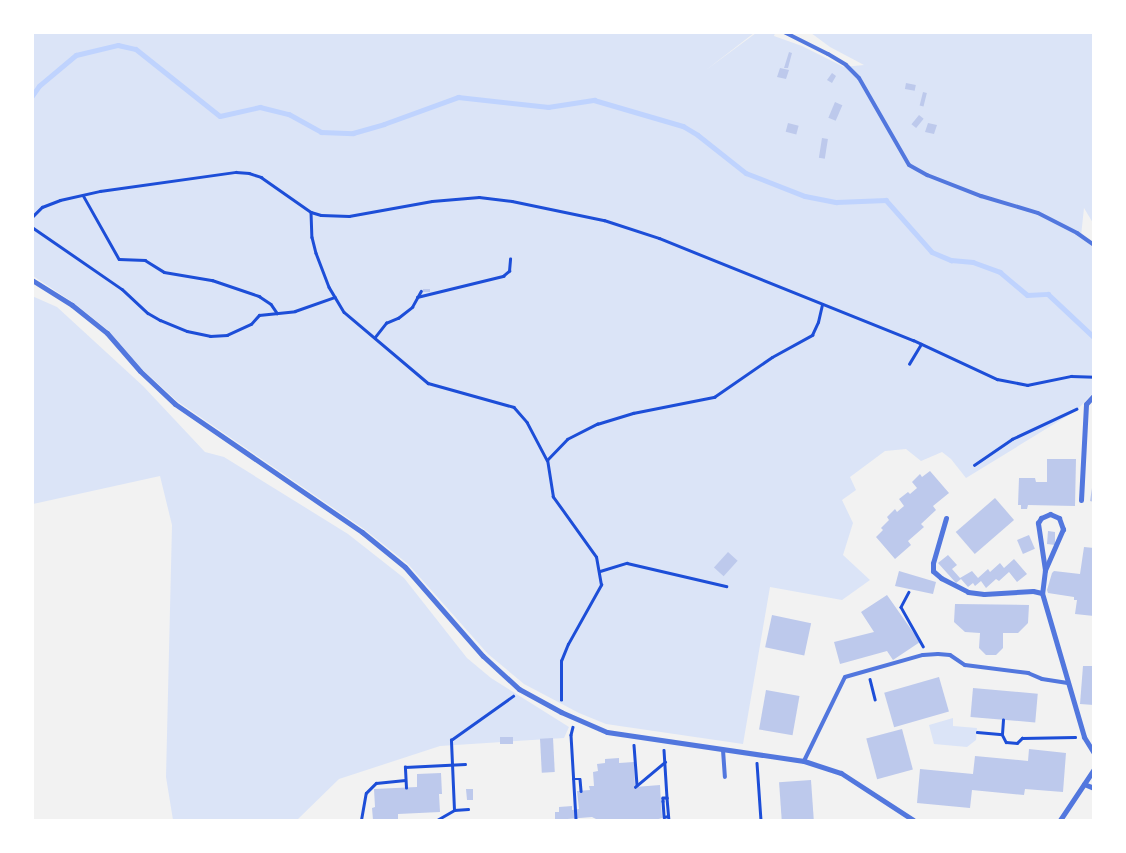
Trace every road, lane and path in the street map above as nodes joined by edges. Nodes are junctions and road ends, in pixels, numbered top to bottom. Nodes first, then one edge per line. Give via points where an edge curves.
1 (784, 32) edge
2 (83, 195) junction
3 (311, 212) junction
4 (32, 217) edge
5 (32, 227) edge
6 (1094, 244) edge
7 (510, 259) dead end
8 (32, 280) edge
9 (421, 291) dead end
10 (417, 297) junction
11 (335, 298) junction
12 (822, 304) junction
13 (277, 313) junction
14 (375, 337) junction
15 (921, 344) junction
16 (909, 364) dead end
17 (1094, 377) edge
18 (1094, 395) edge
19 (1086, 404) junction
20 (547, 460) junction
21 (974, 465) dead end
22 (1081, 500) dead end
23 (946, 518) dead end
24 (1045, 570) junction
25 (600, 571) junction
26 (726, 586) dead end
27 (909, 592) dead end
28 (1042, 593) junction
29 (926, 650) dead end
30 (868, 670) junction
31 (1068, 683) junction
32 (519, 692) dead end
33 (875, 699) dead end
34 (562, 712) junction
35 (576, 718) junction
36 (1003, 720) dead end
37 (977, 732) dead end
38 (1002, 734) junction
39 (1084, 737) junction
40 (664, 741) junction
41 (723, 750) junction
42 (635, 751) dead end
43 (1094, 753) edge
44 (756, 754) junction
45 (804, 761) junction
46 (665, 762) junction
47 (451, 764) junction
48 (465, 764) dead end
49 (1094, 768) edge
50 (725, 777) dead end
51 (574, 779) junction
52 (405, 780) junction
53 (1084, 784) junction
54 (406, 788) dead end
55 (1094, 788) edge
56 (580, 791) dead end
57 (667, 798) junction
58 (468, 809) dead end
59 (454, 810) junction
60 (668, 818) edge
61 (361, 820) edge
62 (437, 820) edge
63 (576, 820) edge
64 (761, 820) edge
65 (913, 820) edge
66 (1060, 820) edge

1 - 6 lane via 828,54 859,78 909,165 981,196 1038,214
2 - 3 path via 248,173 261,177
2 - 4 path via 42,207
2 - 13 path via 119,259 145,260 164,272 222,283 258,296 272,304
3 - 11 path via 316,253
3 - 12 path via 349,216 432,201 479,198 512,201 604,220 659,238
5 - 13 path via 122,289 148,313 187,331 210,336 227,335 251,324 259,315
7 - 10 path via 509,271 503,276
8 - 34 street via 72,304 107,333 175,404 362,532 405,567 501,673 519,689
9 - 10 path
10 - 14 path via 412,307 386,323
11 - 13 path via 295,311
11 - 14 path via 344,312
12 - 15 path
12 - 20 path via 812,335 772,356 714,397 633,413 597,424 567,439
14 - 20 path via 428,383 514,407 527,422
15 - 16 path
15 - 17 path via 997,380 1027,385 1071,376
18 - 19 street
19 - 21 path via 1012,439
19 - 22 street
20 - 25 path via 553,497 588,544
23 - 28 street via 933,564 933,571 941,578 968,592
24 - 24 street via 1064,529 1059,518 1050,514 1040,518 1038,523
24 - 28 street
25 - 26 path via 627,562
25 - 34 path via 602,585 598,594 560,661
27 - 29 path via 901,607
28 - 31 street
30 - 31 lane via 938,654 950,655 965,665 1028,673
30 - 33 path
30 - 45 lane via 845,677
31 - 39 street
32 - 47 path via 451,740
34 - 35 street
35 - 40 street via 607,732
35 - 51 path via 571,734
36 - 38 path
37 - 38 path
38 - 39 path via 1006,742 1012,743 1022,738
39 - 43 street
40 - 41 street
40 - 46 path
41 - 44 street
41 - 50 lane
42 - 46 path via 636,786
44 - 45 street
44 - 64 path
45 - 65 street via 841,773
46 - 57 path
47 - 48 path
47 - 52 path via 405,767
47 - 59 path
49 - 53 street
51 - 56 path via 580,779
51 - 63 path
52 - 54 path
52 - 61 path via 376,783 366,793
53 - 55 street
53 - 66 street
57 - 60 path
57 - 60 path via 663,798 662,806 664,817
58 - 59 path
59 - 62 path

